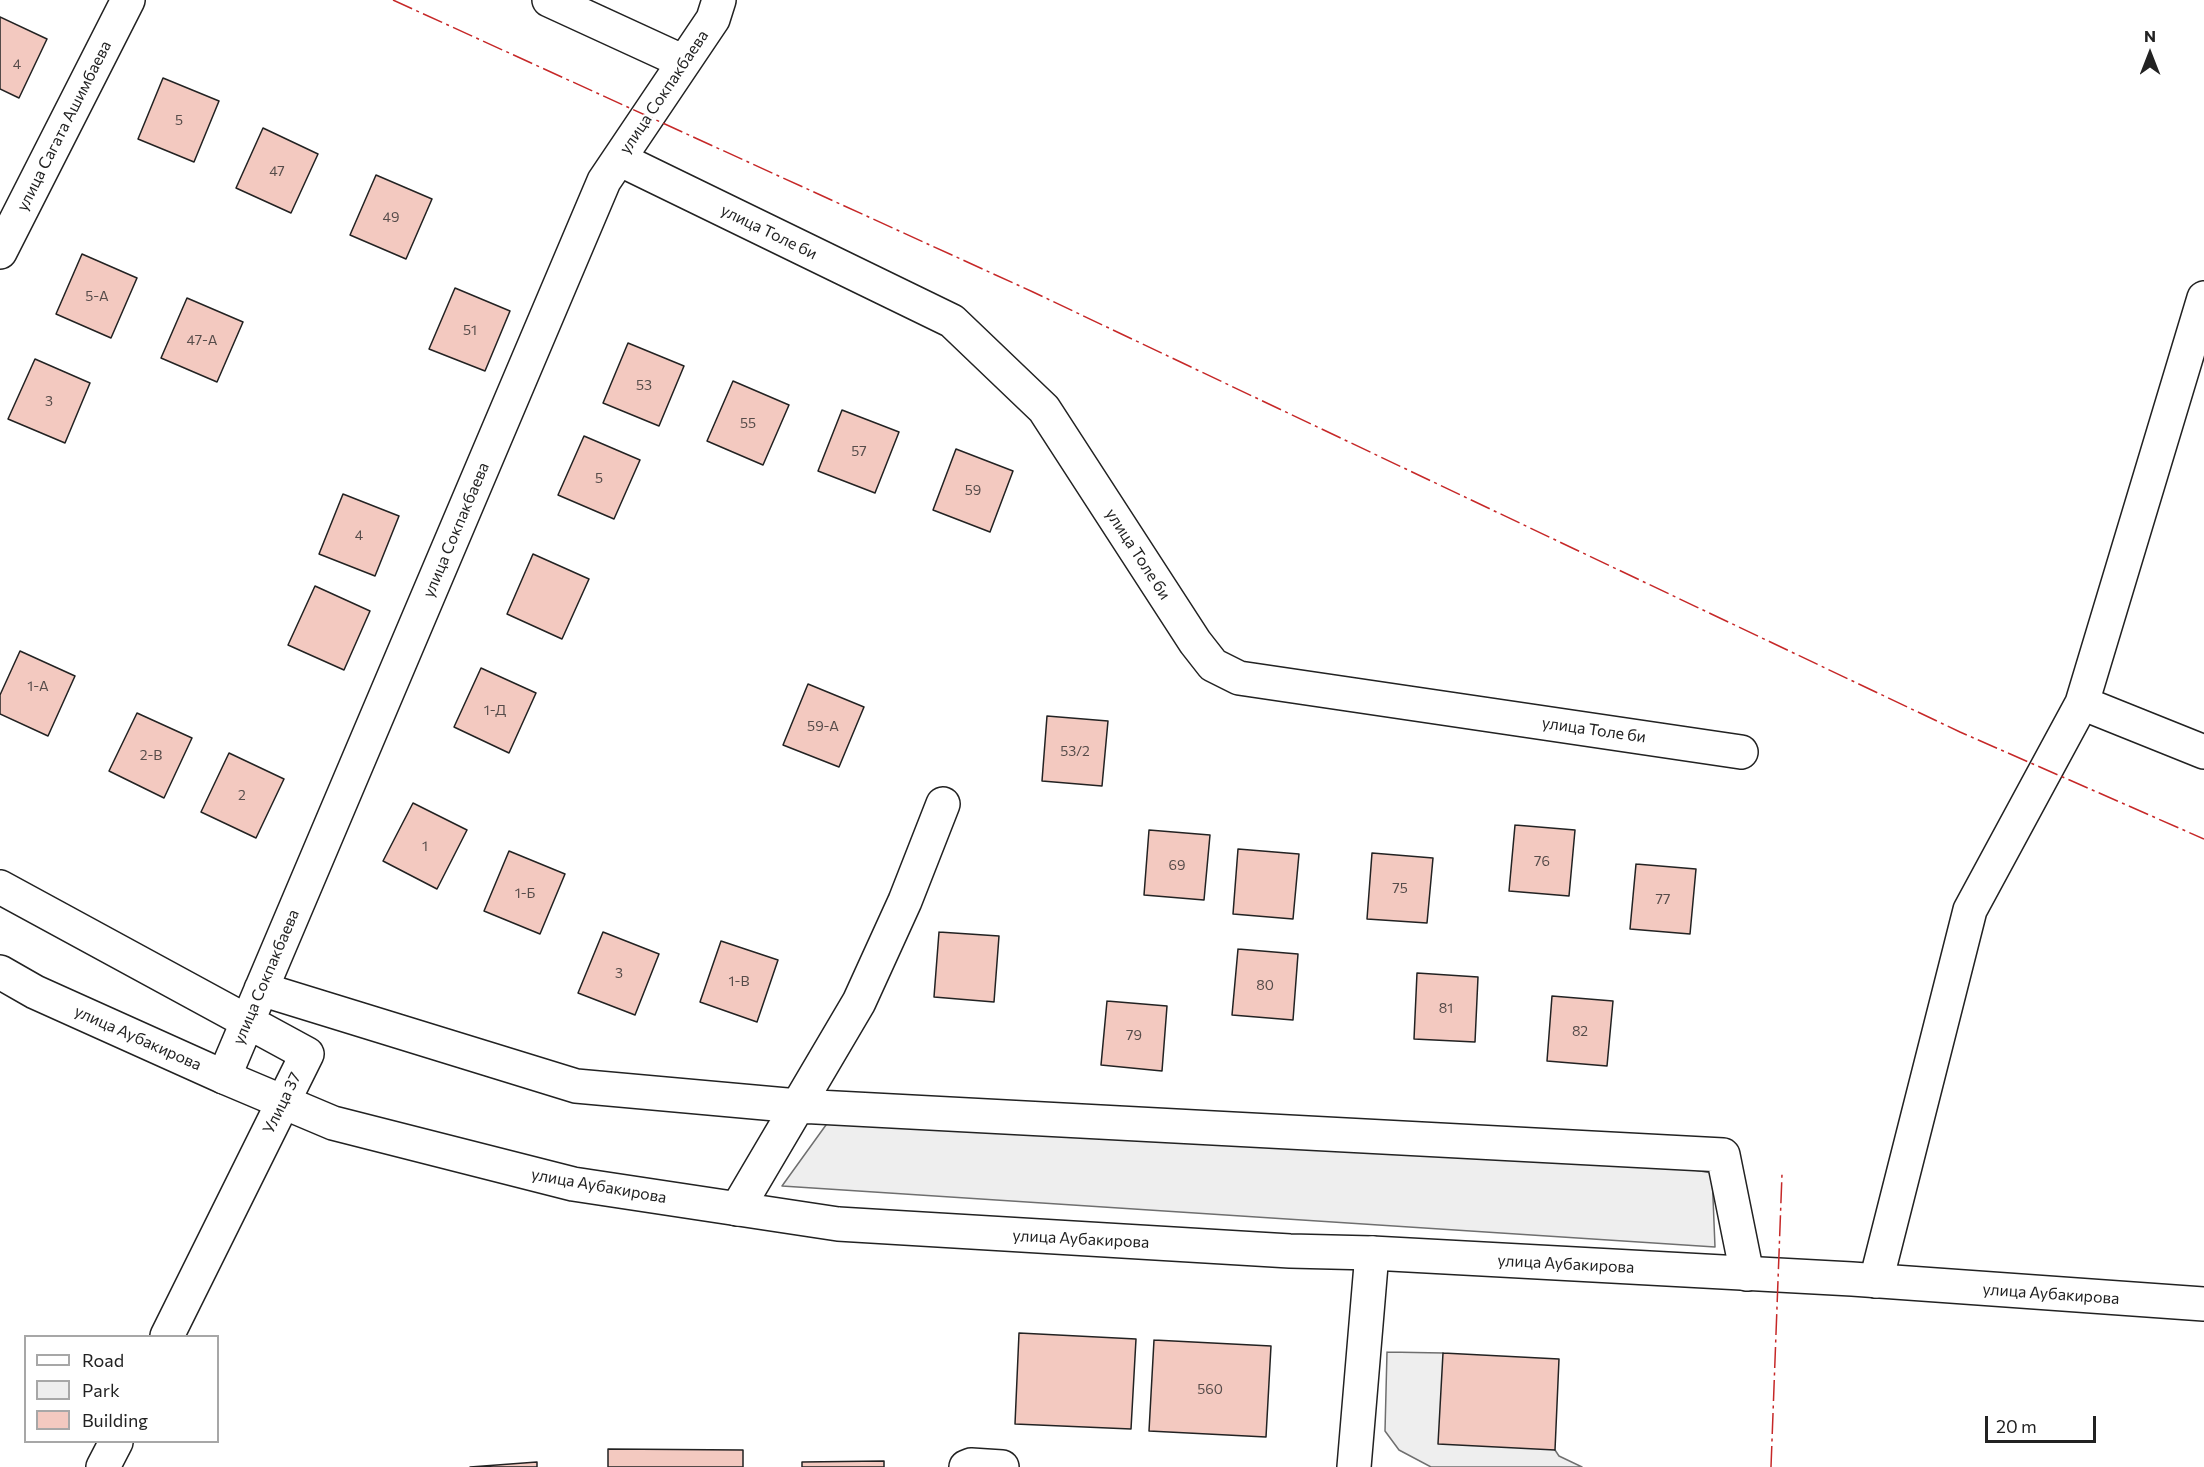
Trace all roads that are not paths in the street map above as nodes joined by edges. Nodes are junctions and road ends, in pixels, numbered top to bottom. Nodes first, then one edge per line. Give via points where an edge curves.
1 (128, 0) edge
2 (549, 0) edge
3 (719, 0) edge
4 (684, 62) junction
5 (619, 159) junction
6 (0, 252) edge
7 (2204, 297) edge
8 (2082, 703) junction
9 (1741, 752) dead end
10 (2204, 752) edge
11 (943, 804) dead end
12 (0, 887) edge
13 (0, 972) edge
14 (261, 990) junction
15 (224, 1077) junction
16 (798, 1106) junction
17 (737, 1209) junction
18 (1372, 1253) junction
19 (1747, 1274) junction
20 (1876, 1281) junction
21 (2204, 1304) edge
22 (167, 1335) edge
23 (115, 1443) edge
24 (103, 1467) edge
25 (966, 1467) edge
26 (1002, 1467) edge
27 (1354, 1467) edge

1 - 6 street, улица Сагата Ашимбаева
2 - 4 street
3 - 4 street, улица Сокпакбаева via 713,19
4 - 5 street, улица Сокпакбаева
5 - 9 street, улица Толе би via 951,321 1044,409 1213,665 1239,678
5 - 14 street, улица Сокпакбаева via 604,182
7 - 8 street
8 - 10 street
8 - 20 street via 1970,910
11 - 16 street via 859,1002
12 - 22 street, Улица 37 via 307,1054
13 - 15 street, улица Аубакирова via 35,992
14 - 15 street, улица Сокпакбаева
14 - 16 street via 576,1086
15 - 17 street, улица Аубакирова via 333,1123 573,1184
16 - 17 street
16 - 19 street via 1723,1155
17 - 18 street, улица Аубакирова via 838,1224
18 - 19 street, улица Аубакирова
18 - 27 street
19 - 20 street, улица Аубакирова
20 - 21 street, улица Аубакирова
23 - 24 street
25 - 26 street

